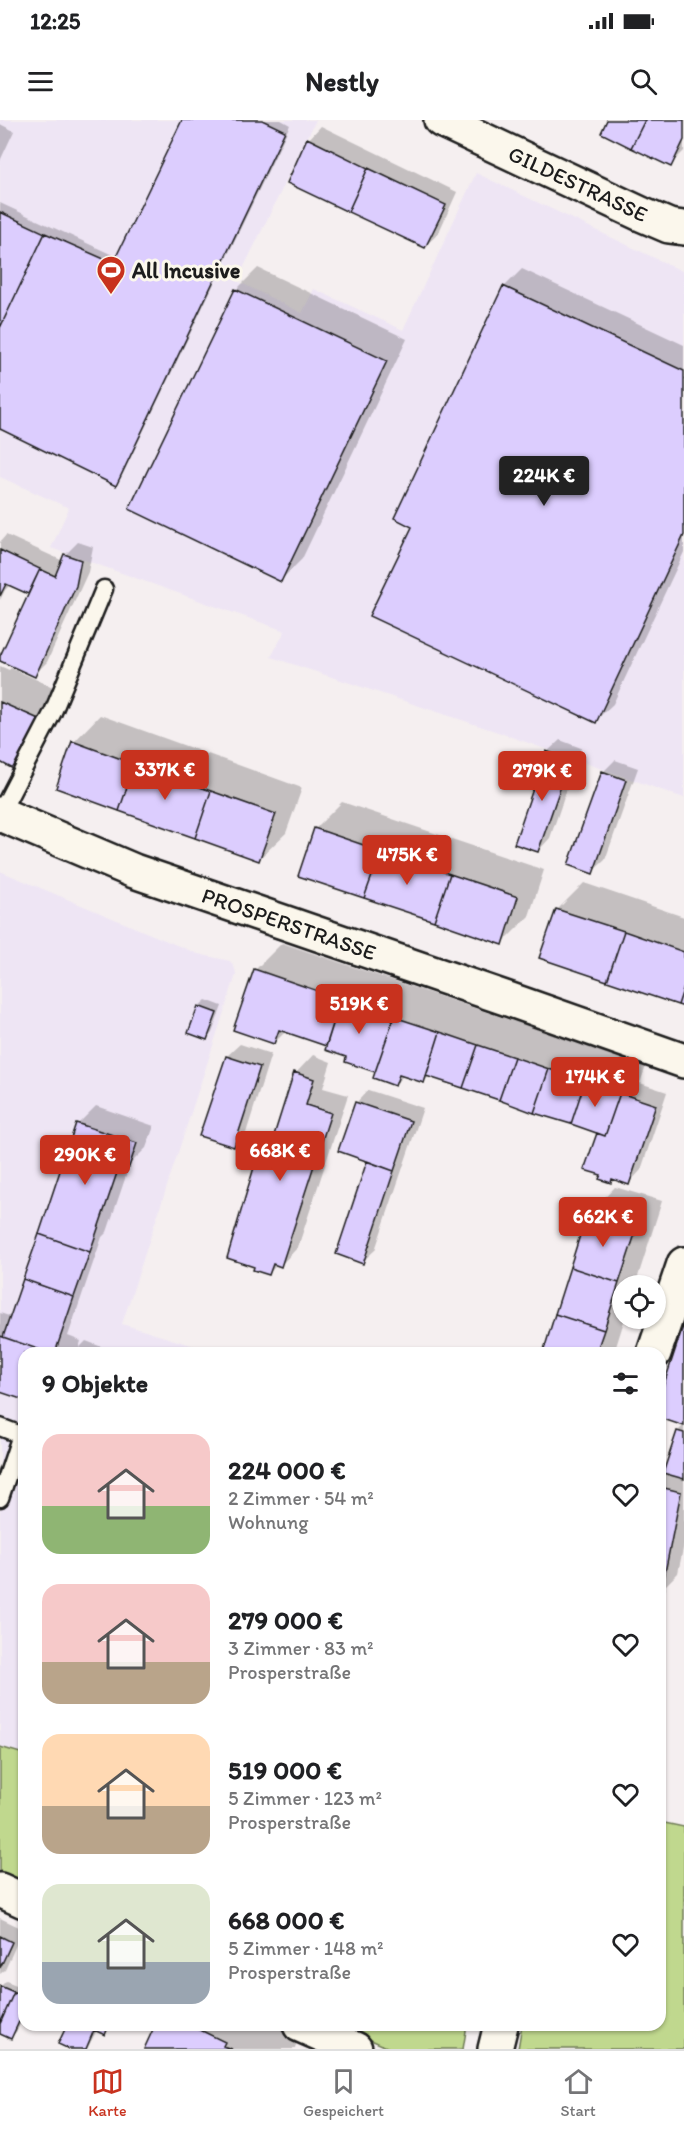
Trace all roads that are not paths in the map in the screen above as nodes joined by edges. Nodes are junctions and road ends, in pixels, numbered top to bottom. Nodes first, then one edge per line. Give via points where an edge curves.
1 (441, 120) edge
2 (684, 228) edge
3 (104, 588) dead end
4 (0, 814) edge
5 (684, 1061) edge
6 (684, 1264) edge
7 (656, 1347) edge
8 (0, 1427) edge
9 (18, 1434) edge
10 (18, 1444) edge
11 (0, 1498) edge
12 (0, 1890) edge
13 (18, 1898) edge
14 (314, 2031) edge
15 (500, 2031) edge
16 (355, 2049) edge
17 (495, 2049) edge

1 - 2 main road, GILDESTRASSE via 641,214
3 - 4 lane via 53,712
4 - 5 main road, PROSPERSTRASSE via 134,871
6 - 7 main road
8 - 9 lane
10 - 11 lane
12 - 13 main road
14 - 16 main road
15 - 17 main road

